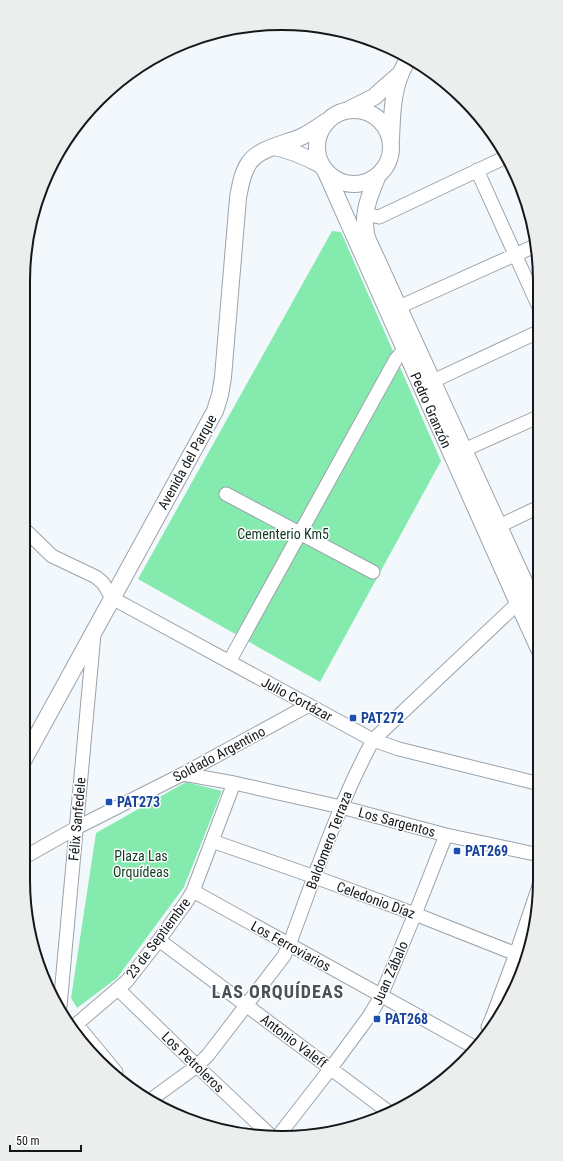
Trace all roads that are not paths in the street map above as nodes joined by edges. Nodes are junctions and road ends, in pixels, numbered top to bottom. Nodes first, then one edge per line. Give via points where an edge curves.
1 (406, 63) edge
2 (400, 74) junction
3 (344, 111) junction
4 (327, 121) junction
5 (391, 145) junction
6 (274, 147) junction
7 (501, 159) edge
8 (323, 168) junction
9 (477, 170) junction
10 (378, 175) junction
11 (365, 214) junction
12 (531, 248) edge
13 (515, 255) junction
14 (533, 294) edge
15 (399, 307) junction
16 (533, 334) edge
17 (411, 348) junction
18 (433, 382) junction
19 (533, 419) edge
20 (464, 450) junction
21 (226, 494) dead end
22 (480, 502) junction
23 (533, 510) edge
24 (499, 526) junction
25 (300, 534) junction
26 (30, 535) edge
27 (373, 572) dead end
28 (112, 598) junction
29 (529, 598) edge
30 (533, 618) edge
31 (94, 632) junction
32 (229, 662) junction
33 (309, 706) junction
34 (373, 740) junction
35 (30, 748) edge
36 (183, 774) junction
37 (533, 782) edge
38 (234, 783) junction
39 (341, 807) junction
40 (76, 828) junction
41 (446, 835) junction
42 (212, 841) junction
43 (30, 854) edge
44 (533, 854) edge
45 (315, 877) junction
46 (192, 891) junction
47 (415, 914) junction
48 (529, 923) edge
49 (525, 938) edge
50 (159, 940) junction
51 (289, 945) junction
52 (516, 954) junction
53 (118, 989) junction
54 (381, 996) junction
55 (61, 999) edge
56 (246, 1005) junction
57 (493, 1016) edge
58 (76, 1025) edge
59 (471, 1045) edge
60 (196, 1066) junction
61 (331, 1068) junction
62 (155, 1096) edge
63 (385, 1109) edge
64 (265, 1130) edge
65 (282, 1131) edge

1 - 2 main road
2 - 3 main road via 374,97
2 - 5 main road via 392,110
3 - 4 main road
3 - 5 main road via 364,111 376,117 385,126
4 - 6 main road, Avenida del Parque via 311,133
4 - 8 main road via 320,133 317,146
5 - 10 main road via 387,165
6 - 8 main road via 299,153
6 - 28 main road, Avenida del Parque via 248,163 241,182 223,377 215,410
7 - 9 street
8 - 10 main road via 341,182 354,184 367,182
8 - 17 main road, Pedro Granzón
9 - 11 street via 379,217
9 - 13 street
10 - 11 main road, Pedro Granzón
11 - 15 main road, Pedro Granzón via 367,238
12 - 13 street
13 - 14 street
13 - 15 street
15 - 17 main road, Pedro Granzón
16 - 18 street
17 - 18 main road, Pedro Granzón
17 - 22 main road, Pedro Granzón
17 - 25 street via 396,359
18 - 20 main road, Pedro Granzón
19 - 20 street
20 - 22 main road, Pedro Granzón
21 - 25 street
22 - 24 main road, Pedro Granzón
22 - 29 main road, Pedro Granzón
23 - 24 street
24 - 29 main road, Pedro Granzón
25 - 27 street
25 - 32 street
26 - 28 street via 52,556 103,582
28 - 31 main road, Avenida del Parque
28 - 32 street, Julio Cortázar
29 - 30 main road, Pedro Granzón
29 - 34 street, Baldomero Terraza
31 - 35 main road, Avenida del Parque
31 - 40 street, Félix Sanfedele
32 - 33 street, Julio Cortázar
33 - 34 street, Julio Cortázar
33 - 36 street, Soldado Argentino
34 - 37 street, Julio Cortázar via 399,749
34 - 39 street, Baldomero Terraza
36 - 38 street, Los Sargentos
36 - 40 street, Soldado Argentino
38 - 39 street, Los Sargentos
38 - 42 street, 23 de Septiembre
39 - 41 street, Los Sargentos
39 - 45 street, Baldomero Terraza
40 - 43 street, Soldado Argentino
40 - 55 street, Félix Sanfedele
41 - 44 street, Los Sargentos
41 - 47 street, Juan Zábalo
42 - 45 street, Celedonio Díaz
42 - 46 street, 23 de Septiembre
45 - 47 street, Celedonio Díaz
45 - 51 street, Baldomero Terraza
46 - 50 street, 23 de Septiembre
46 - 51 street, Los Ferroviarios
47 - 52 street, Celedonio Díaz
47 - 54 street, Juan Zábalo
48 - 49 street
49 - 52 street
50 - 53 street, 23 de Septiembre
50 - 56 street, Antonio Valeff
51 - 54 street, Los Ferroviarios
51 - 56 street, Baldomero Terraza via 284,956
52 - 57 street
53 - 58 street, 23 de Septiembre
53 - 60 street, Los Petroleros
54 - 59 street, Los Ferroviarios
54 - 61 street, Juan Zábalo
56 - 60 street, Baldomero Terraza via 208,1055
56 - 61 street, Antonio Valeff
60 - 62 street, Baldomero Terraza
60 - 64 street, Los Petroleros
61 - 63 street, Antonio Valeff
61 - 65 street, Juan Zábalo

